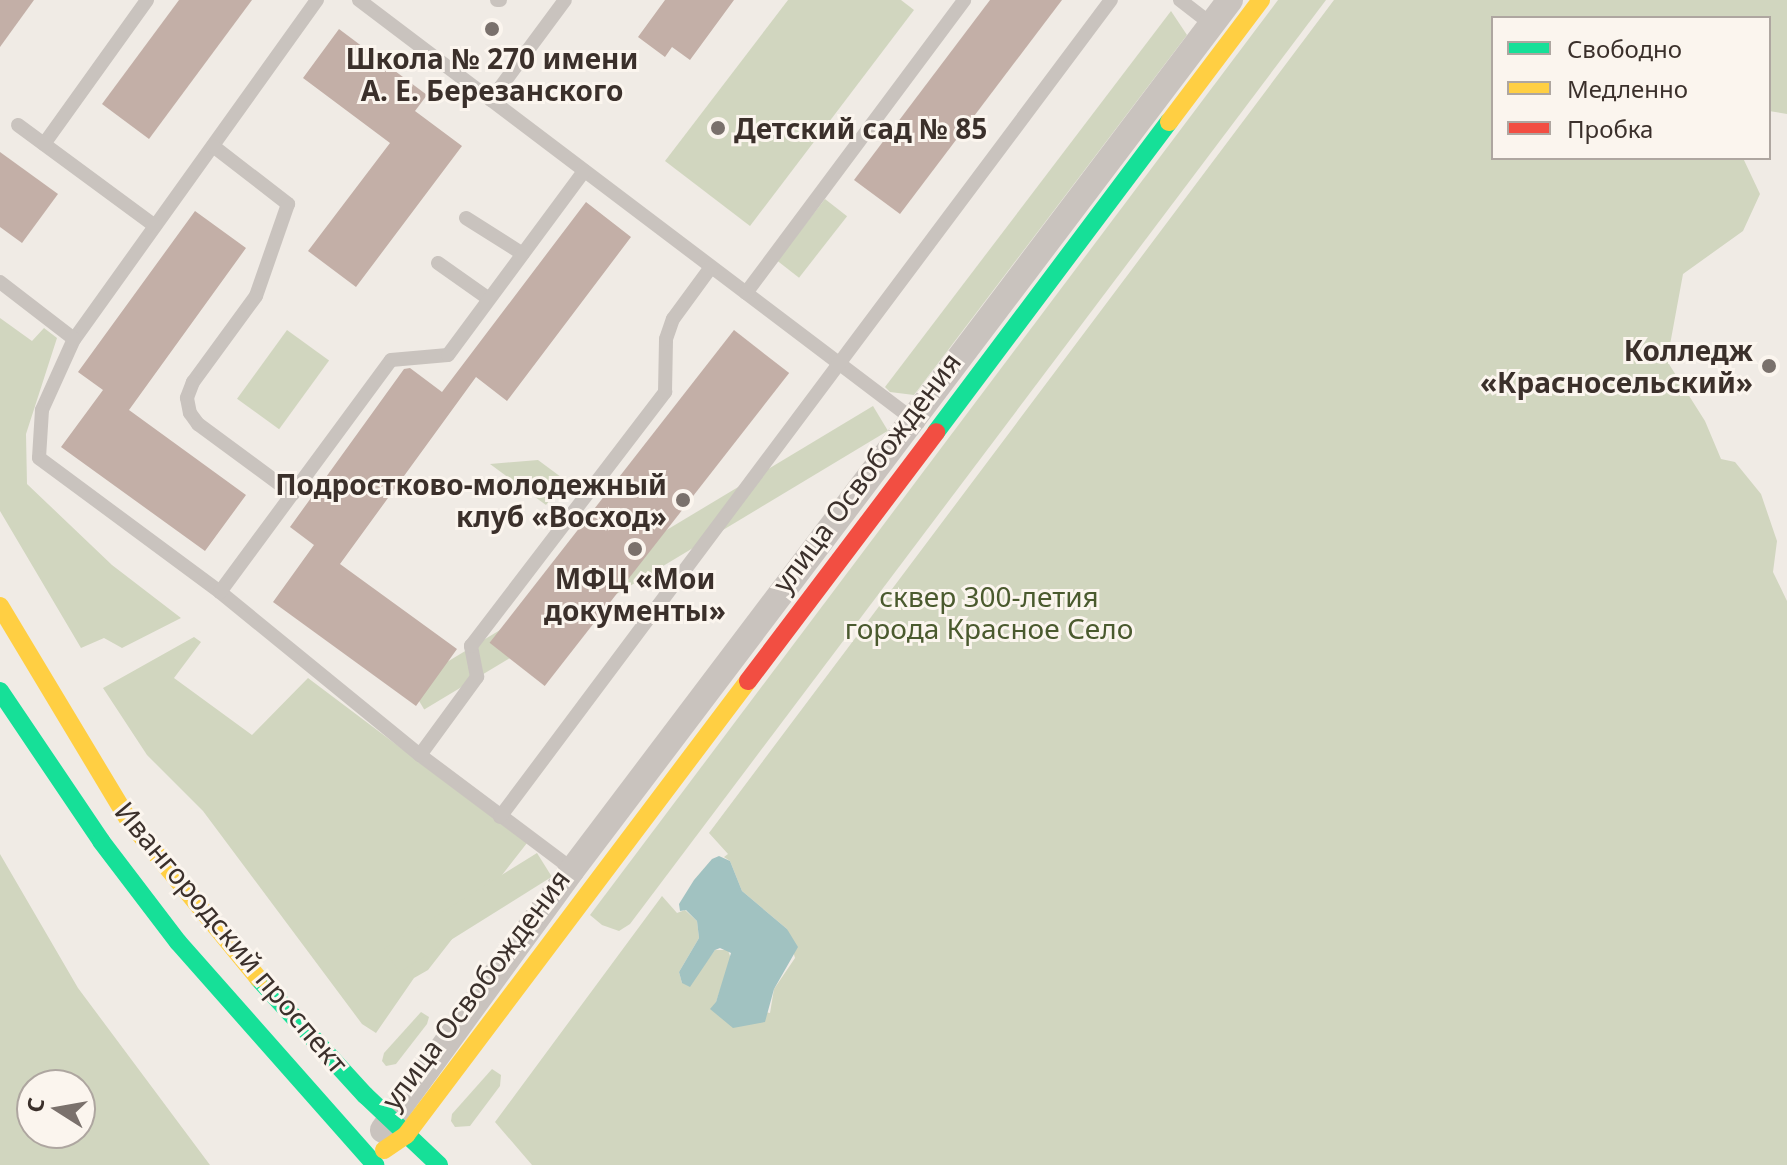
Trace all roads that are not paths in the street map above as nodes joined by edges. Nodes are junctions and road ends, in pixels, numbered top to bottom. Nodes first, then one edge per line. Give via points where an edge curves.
1 (147, 0) edge
2 (317, 0) edge
3 (359, 0) edge
4 (565, 0) edge
5 (964, 0) edge
6 (1111, 0) edge
7 (1180, 0) edge
8 (1230, 0) edge
9 (1261, 0) edge
10 (1222, 32) junction
11 (491, 100) junction
12 (18, 125) dead end
13 (44, 144) junction
14 (213, 146) junction
15 (584, 171) junction
16 (466, 218) dead end
17 (155, 226) junction
18 (523, 254) junction
19 (438, 263) dead end
20 (711, 267) junction
21 (0, 282) edge
22 (746, 293) junction
23 (489, 299) junction
24 (74, 339) junction
25 (840, 365) junction
26 (924, 427) junction
27 (293, 494) junction
28 (220, 592) junction
29 (0, 606) edge
30 (0, 691) edge
31 (420, 755) junction
32 (500, 817) junction
33 (582, 878) junction
34 (397, 1127) junction
35 (372, 1163) edge
36 (439, 1165) edge

1 - 13 lane
2 - 14 lane
3 - 11 lane
4 - 11 lane
5 - 22 lane
6 - 25 lane
7 - 10 lane
8 - 10 street, улица Освобождения
9 - 10 main road, улица Освобождения
10 - 26 street, улица Освобождения
11 - 15 lane
12 - 13 lane
13 - 17 lane
14 - 17 lane
14 - 27 lane via 288,204 256,296 193,382 187,398 190,413
15 - 18 lane
15 - 20 lane
16 - 18 lane
17 - 24 lane
18 - 23 lane
19 - 23 lane
20 - 22 lane
20 - 31 lane via 673,319 666,339 665,392 471,646 477,677
21 - 24 lane
22 - 25 lane
23 - 27 lane via 448,355 391,360
24 - 28 lane via 42,410 39,458
25 - 26 lane
25 - 32 lane
26 - 33 street, улица Освобождения
27 - 28 lane
28 - 31 lane
29 - 34 main road, Ивангородский проспект via 130,822 259,979
30 - 35 main road, Ивангородский проспект via 101,841 178,942
31 - 32 lane
32 - 33 lane
33 - 34 street, улица Освобождения
34 - 35 street, улица Освобождения
34 - 36 main road, Ивангородский проспект

